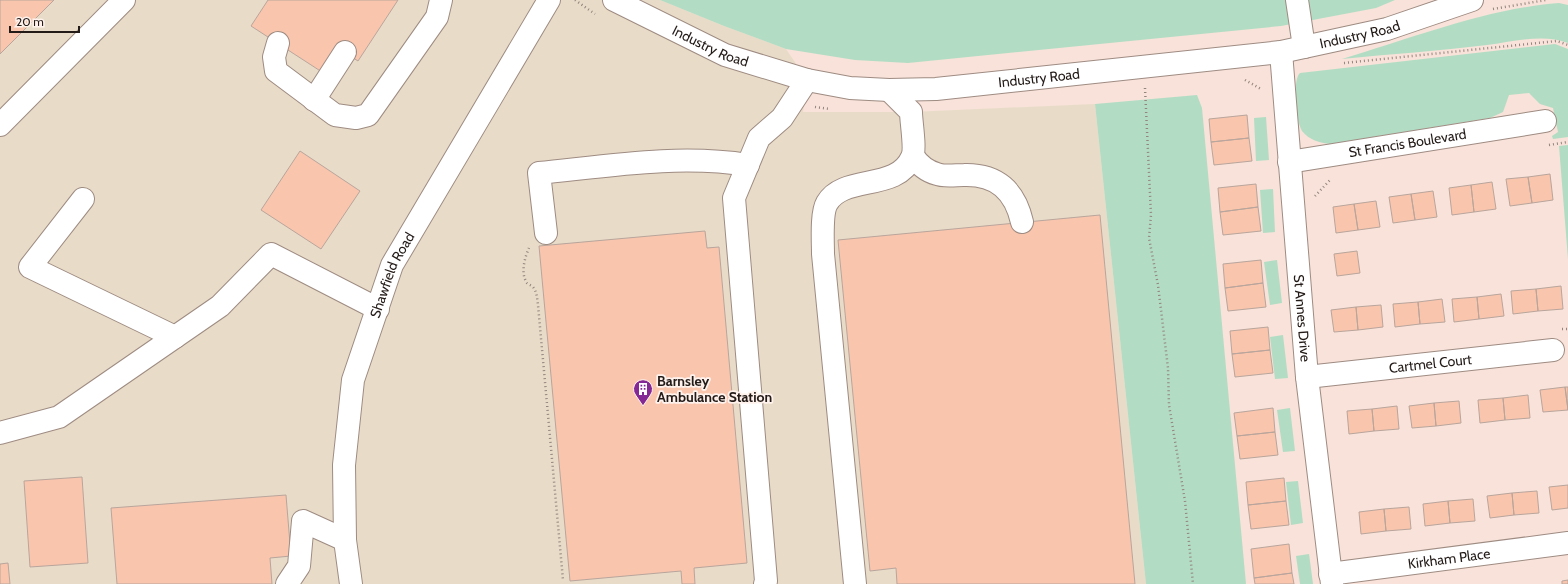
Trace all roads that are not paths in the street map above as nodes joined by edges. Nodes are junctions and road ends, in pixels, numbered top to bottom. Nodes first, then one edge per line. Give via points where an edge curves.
1 (124, 0) edge
2 (441, 0) edge
3 (549, 0) edge
4 (614, 0) edge
5 (1297, 0) edge
6 (1472, 0) edge
7 (278, 43) dead end
8 (1304, 47) junction
9 (345, 52) dead end
10 (1280, 52) junction
11 (807, 80) junction
12 (936, 89) junction
13 (889, 90) junction
14 (314, 100) junction
15 (911, 112) junction
16 (1531, 118) dead end
17 (0, 125) edge
18 (913, 156) junction
19 (1289, 162) junction
20 (748, 165) junction
21 (83, 199) dead end
22 (1022, 222) dead end
23 (546, 233) road end
24 (378, 309) junction
25 (176, 337) junction
26 (1553, 350) dead end
27 (1307, 377) junction
28 (0, 433) edge
29 (345, 540) junction
30 (1568, 543) edge
31 (1331, 579) edge
32 (287, 584) edge
33 (351, 584) edge
34 (765, 584) edge
35 (855, 584) edge

1 - 17 street
2 - 14 street via 437,17 368,114 356,118 335,115
3 - 24 street, Shawfield Road via 392,265
4 - 11 street, Industry Road via 725,54
5 - 8 street
6 - 8 street, Industry Road via 1387,29
7 - 14 street via 274,57 276,71
8 - 10 street, Industry Road
9 - 14 street
10 - 12 street, Industry Road
10 - 19 street, St Annes Drive
11 - 13 street, Industry Road via 850,88
11 - 20 street via 782,118 759,138
12 - 13 street, Industry Road
12 - 15 street
13 - 15 street
15 - 18 street
16 - 19 street, St Francis Boulevard
18 - 22 street via 920,166 938,175 977,174 994,180 1014,198
18 - 35 street via 907,167 887,179 839,192 827,203 822,226
19 - 27 street, St Annes Drive
20 - 23 street via 721,160 649,162 539,173
20 - 34 street via 734,198
21 - 25 street via 30,267
24 - 25 street via 271,254 220,306
24 - 29 street, Shawfield Road via 353,380 344,465
25 - 28 street via 59,417
26 - 27 street, Cartmel Court
27 - 31 street, St Annes Drive
29 - 32 street via 303,522 298,566
29 - 33 street, Shawfield Road
30 - 31 street, Kirkham Place

